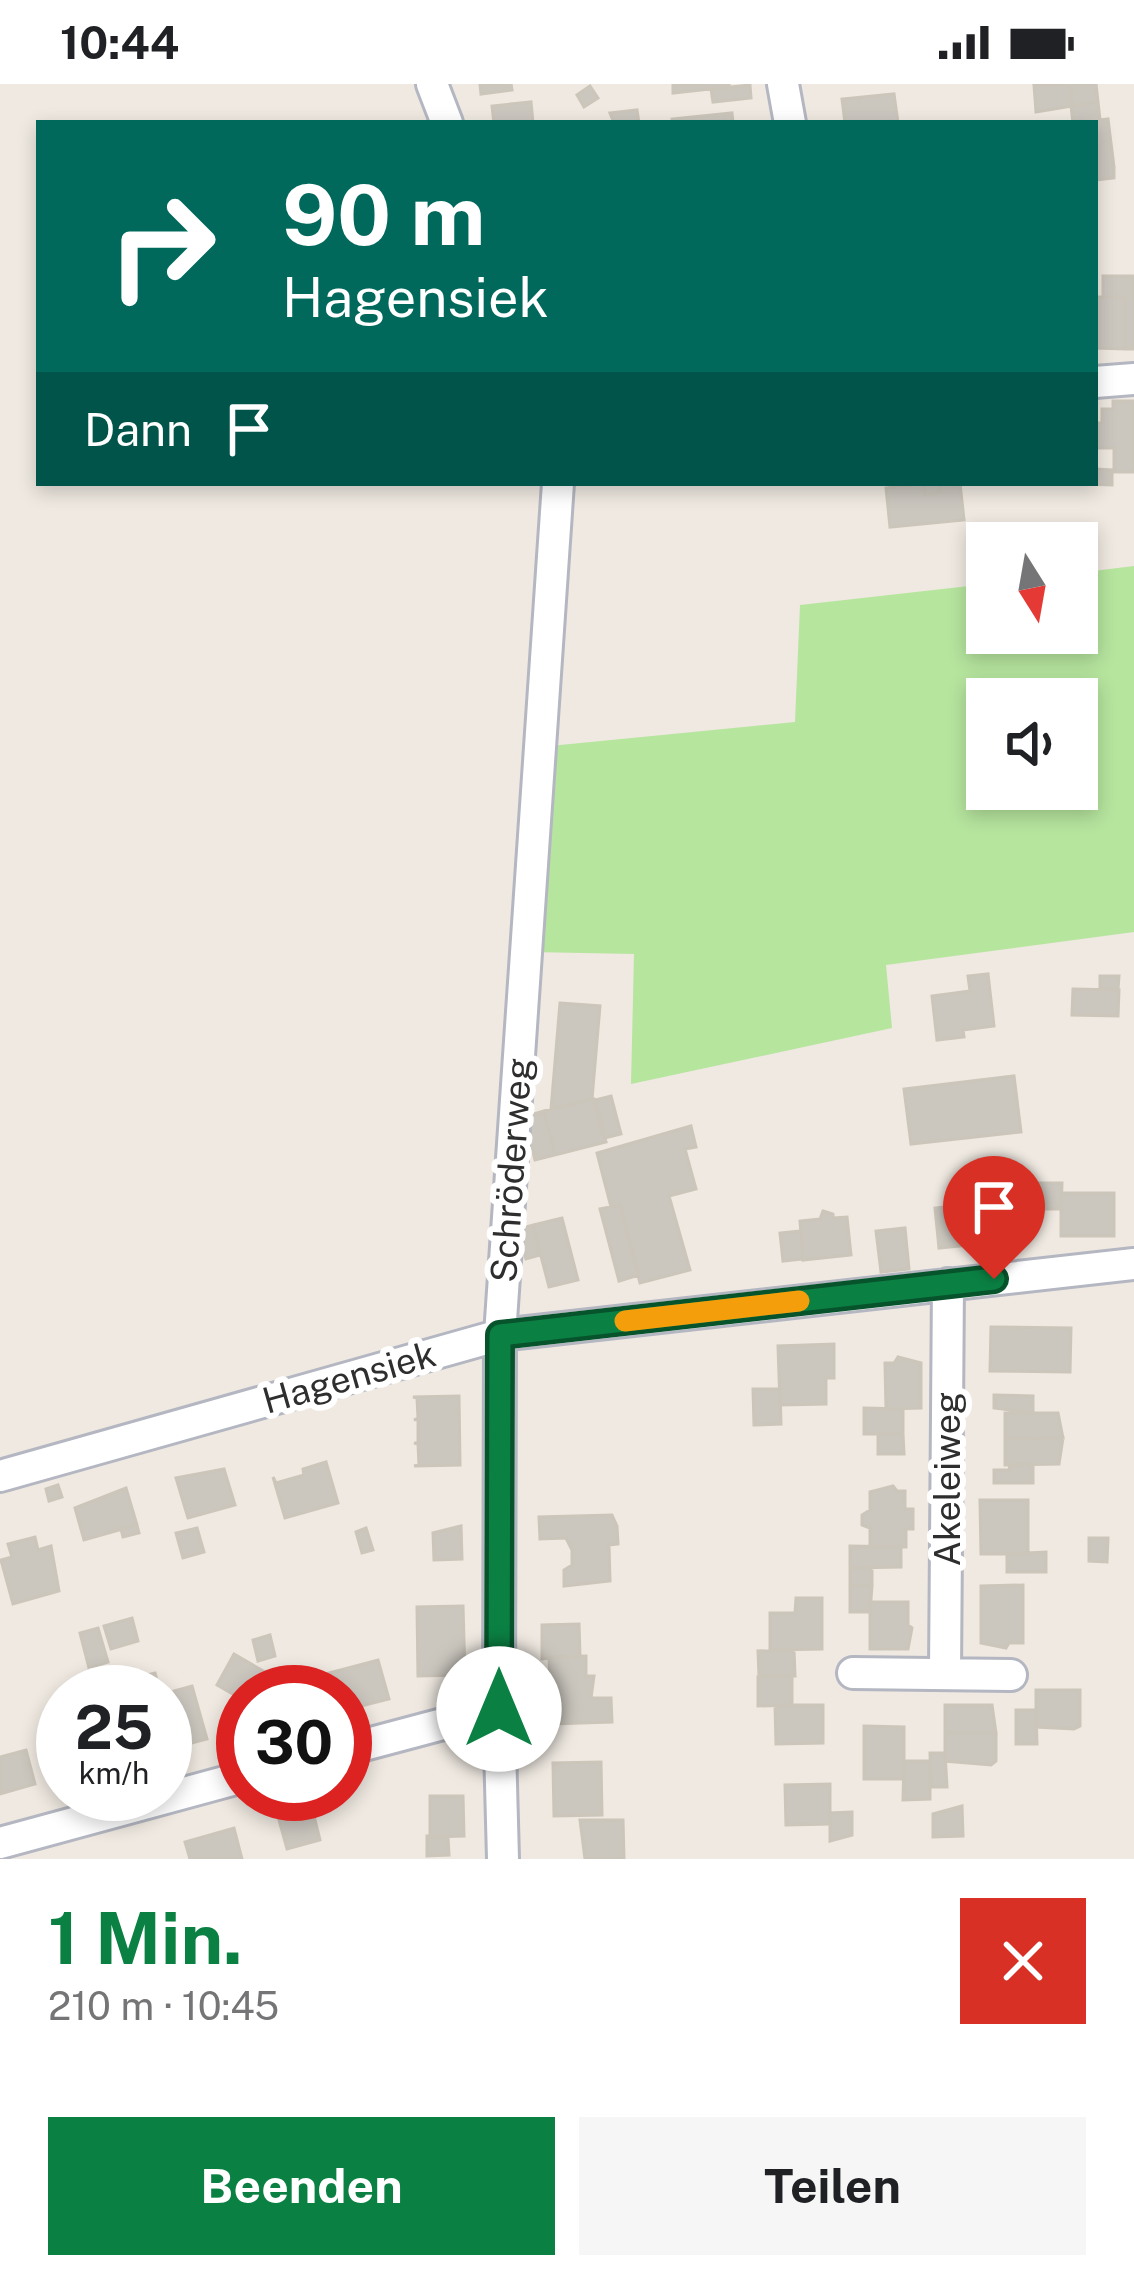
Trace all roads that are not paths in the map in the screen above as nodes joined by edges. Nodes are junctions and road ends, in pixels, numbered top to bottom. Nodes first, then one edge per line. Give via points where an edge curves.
1 (431, 84) edge
2 (783, 84) edge
3 (447, 120) edge
4 (789, 120) edge
5 (1134, 379) edge
6 (1098, 382) edge
7 (558, 486) edge
8 (1134, 1264) edge
9 (948, 1284) junction
10 (500, 1335) junction
11 (0, 1476) edge
12 (853, 1673) dead end
13 (945, 1673) junction
14 (1011, 1675) dead end
15 (499, 1709) junction
16 (372, 1743) edge
17 (216, 1785) edge
18 (0, 1843) edge
19 (503, 1859) edge

1 - 3 street
2 - 4 street
5 - 6 street
7 - 10 street, Schröderweg
8 - 9 street, Hagensiek
9 - 10 street, Hagensiek
9 - 13 street, Akeleiweg
10 - 11 street, Hagensiek
10 - 15 street, Schröderweg
12 - 13 street
13 - 14 street
15 - 16 street
15 - 19 street, Schröderweg
17 - 18 street

